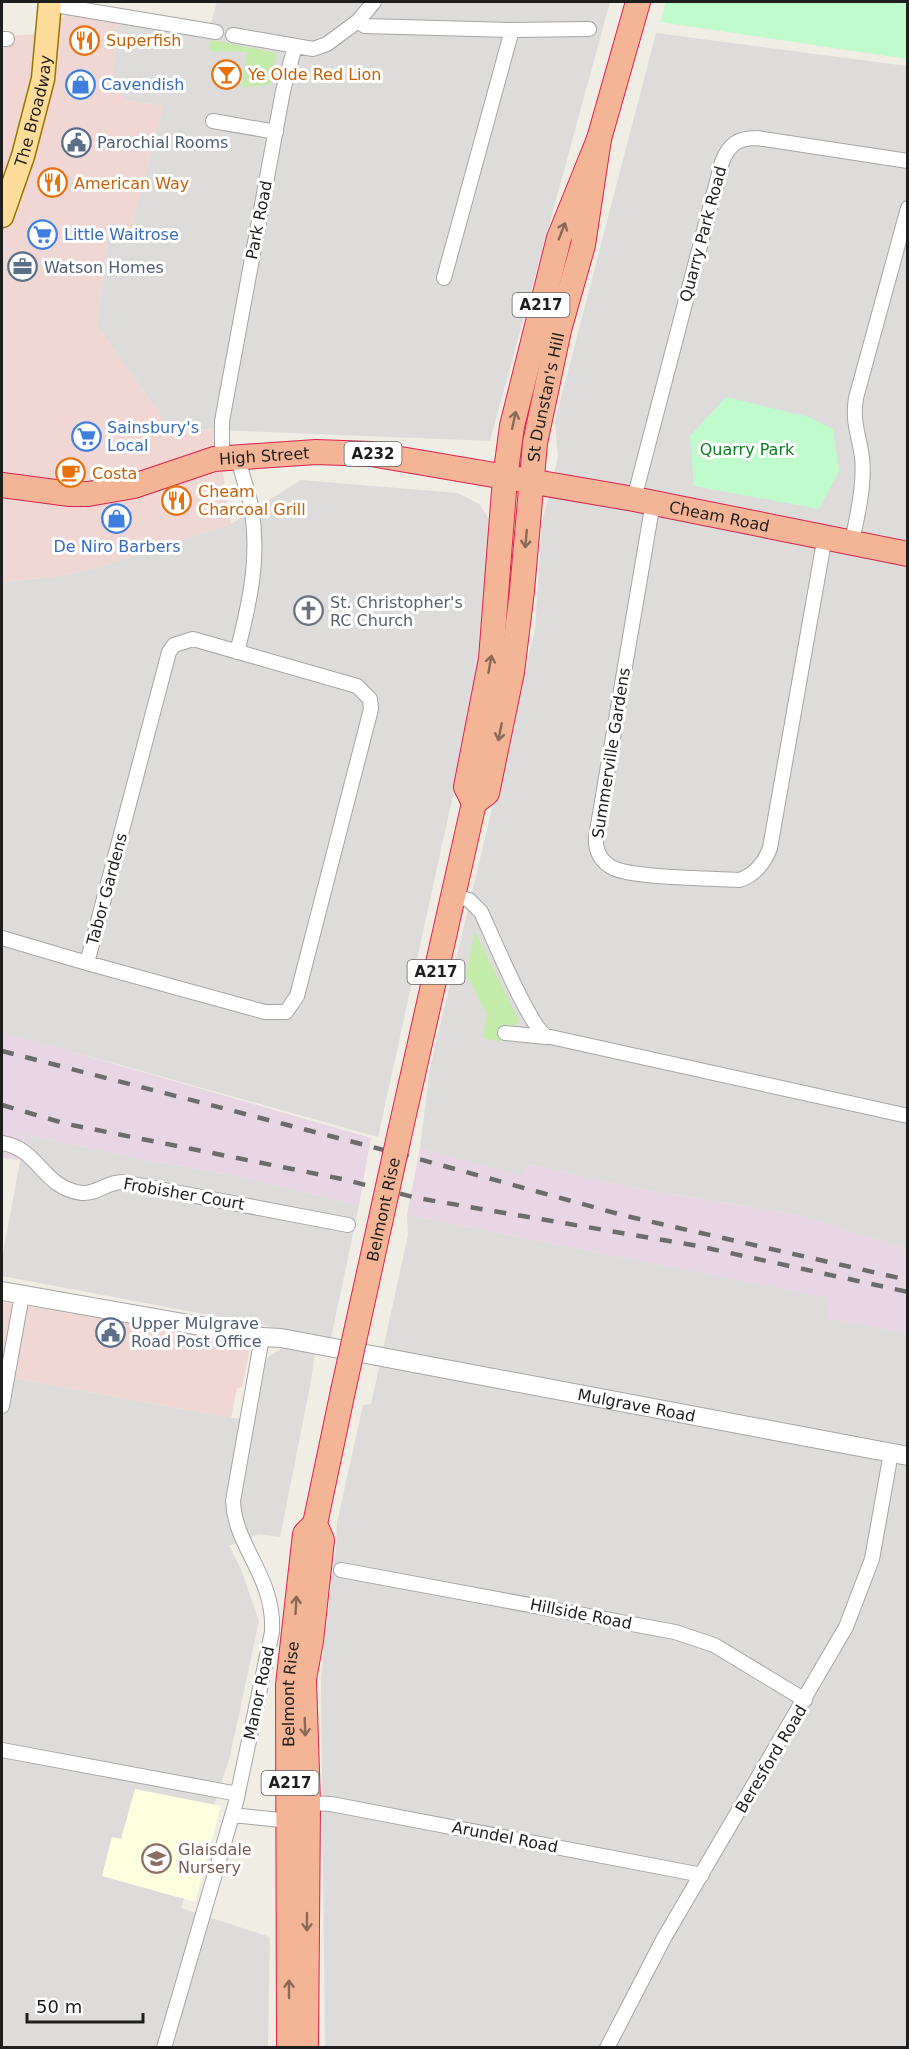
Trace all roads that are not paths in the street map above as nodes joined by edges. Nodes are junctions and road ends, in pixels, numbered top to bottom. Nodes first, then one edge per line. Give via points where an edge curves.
1 (374, 2) edge
2 (638, 2) edge
3 (49, 3) edge
4 (358, 21) junction
5 (589, 29) dead end
6 (512, 30) junction
7 (216, 32) dead end
8 (233, 34) dead end
9 (295, 46) junction
10 (213, 121) dead end
11 (276, 132) junction
12 (599, 139) junction
13 (908, 161) edge
14 (908, 208) edge
15 (2, 216) edge
16 (444, 278) dead end
17 (230, 457) junction
18 (505, 478) junction
19 (531, 480) junction
20 (2, 485) edge
21 (645, 507) junction
22 (825, 536) junction
23 (852, 540) junction
24 (908, 554) edge
25 (237, 652) junction
26 (474, 802) junction
27 (453, 896) junction
28 (2, 938) edge
29 (87, 963) junction
30 (505, 1033) dead end
31 (551, 1038) junction
32 (908, 1116) edge
33 (2, 1143) edge
34 (348, 1225) dead end
35 (2, 1291) edge
36 (22, 1294) junction
37 (262, 1337) junction
38 (2, 1406) edge
39 (899, 1455) edge
40 (315, 1524) junction
41 (341, 1570) dead end
42 (806, 1700) junction
43 (2, 1750) edge
44 (238, 1794) junction
45 (308, 1803) junction
46 (233, 1815) junction
47 (290, 1821) junction
48 (702, 1875) junction
49 (164, 2048) edge
50 (289, 2048) edge
51 (306, 2048) edge
52 (606, 2048) edge

1 - 4 street
2 - 12 highway, St Dunstan's Hill / A217
3 - 7 street
3 - 15 main road, The Broadway via 43,79
4 - 6 street via 365,26
4 - 9 street via 320,48
5 - 6 street
6 - 16 street
8 - 9 street
9 - 11 street, Park Road
10 - 11 street
11 - 17 street, Park Road via 222,421
18 -> 12 highway, St Dunstan's Hill / A217 via 512,426 559,238
12 - 19 highway, St Dunstan's Hill / A217 via 583,245 559,330
13 - 21 street, Quarry Park Road via 757,138 738,140 731,145 722,162
14 - 23 street via 856,398 854,425 862,473
17 - 18 highway, High Street / A232 via 315,452 370,454
17 - 20 highway, High Street / A232 via 134,486 88,494
17 - 25 street, Park Road via 250,501 255,554 249,606
18 - 19 highway, High Street / A232
26 -> 18 highway, A217 via 466,787 491,659
19 - 21 highway, Cheam Road / A232
19 -> 26 highway, A217 via 512,672 487,793
21 - 22 highway, Cheam Road / A232
21 - 22 street, Summerville Gardens via 596,837 602,860 627,872 739,880 755,871 766,858
22 - 23 highway, Cheam Road / A232
23 - 24 highway, Cheam Road / A232
25 - 29 street, Tabor Gardens via 193,639 174,645 169,652
25 - 29 street, Tabor Gardens via 357,686 370,699 371,709 297,996 286,1012 265,1012
26 - 27 highway, A217
27 - 31 street via 469,900 481,912 532,1022 540,1033
27 - 40 highway, Belmont Rise / A217, bridge
28 - 29 street
30 - 31 street
31 - 32 street
33 - 34 street, Frobisher Court via 25,1150 51,1181 72,1191 93,1192 111,1182 122,1182
35 - 36 street, Mulgrave Road
36 - 37 street, Mulgrave Road
36 - 38 street
37 - 39 street, Mulgrave Road
37 - 44 street, Manor Road via 233,1500 236,1519 268,1587 273,1615
39 - 42 street, Beresford Road via 866,1580 846,1628
40 -> 45 highway, Belmont Rise / A217 via 322,1540 304,1679
47 -> 40 highway, Belmont Rise / A217 via 288,1685 305,1534
41 - 42 street, Hillside Road via 675,1632 714,1645
42 - 48 street, Beresford Road
43 - 44 street
44 - 46 street, Manor Road
45 - 48 street, Arundel Road via 331,1804
45 -> 51 highway, Belmont Rise / A217
46 - 47 street
46 - 49 street, Manor Road
50 -> 47 highway, Belmont Rise / A217
48 - 52 street, Beresford Road

